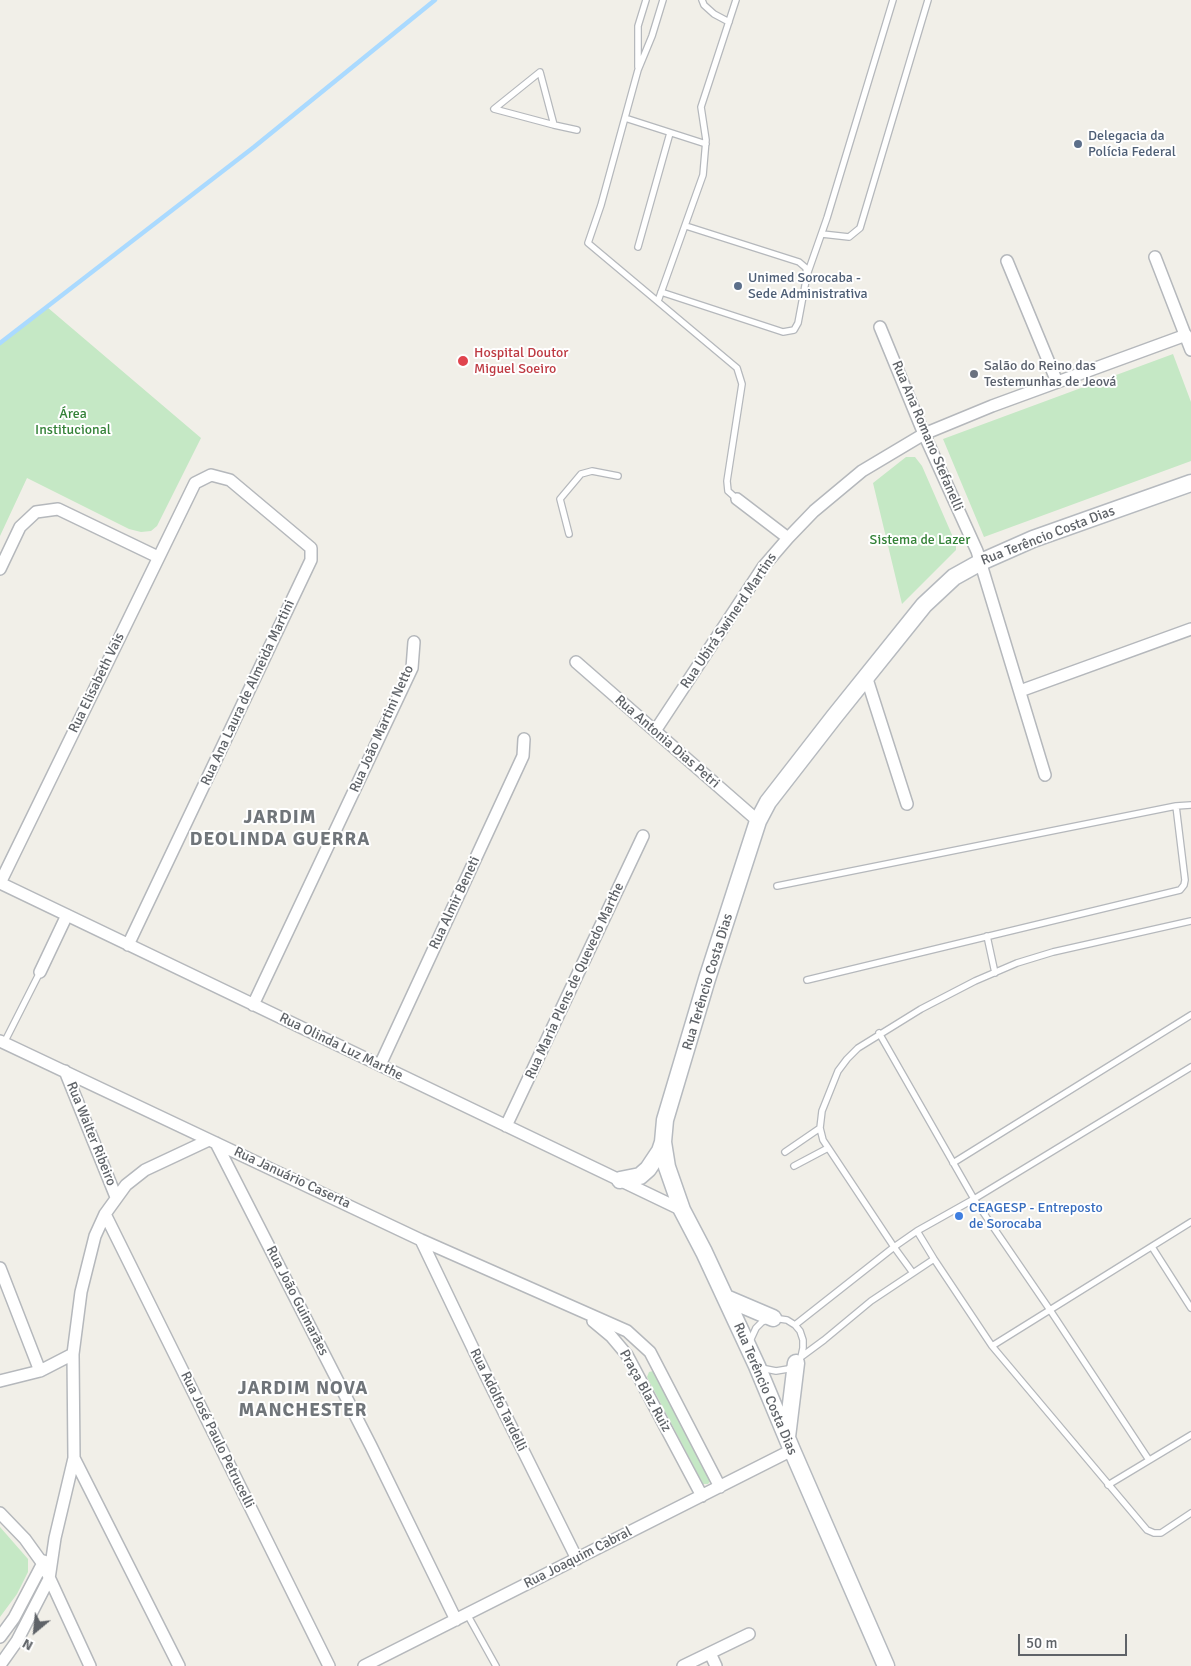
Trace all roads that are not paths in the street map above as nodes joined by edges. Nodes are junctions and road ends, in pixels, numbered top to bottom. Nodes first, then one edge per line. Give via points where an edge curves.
1 (646, 0) edge
2 (663, 0) edge
3 (702, 0) edge
4 (736, 0) edge
5 (893, 0) edge
6 (928, 0) edge
7 (729, 22) junction
8 (638, 70) junction
9 (625, 118) junction
10 (554, 125) junction
11 (576, 130) dead end
12 (670, 133) junction
13 (706, 144) junction
14 (686, 226) junction
15 (822, 234) junction
16 (638, 246) dead end
17 (1155, 257) dead end
18 (1007, 261) dead end
19 (808, 275) junction
20 (661, 292) junction
21 (658, 301) junction
22 (880, 327) dead end
23 (1186, 335) junction
24 (1191, 350) edge
25 (1057, 382) junction
26 (924, 434) junction
27 (618, 476) dead end
28 (195, 483) joint
29 (1191, 483) edge
30 (737, 499) joint
31 (569, 534) dead end
32 (788, 538) junction
33 (158, 557) junction
34 (981, 562) junction
35 (0, 569) edge
36 (1191, 630) edge
37 (414, 642) dead end
38 (576, 662) dead end
39 (866, 676) junction
40 (1020, 691) junction
41 (655, 731) junction
42 (524, 738) dead end
43 (1044, 775) dead end
44 (907, 804) dead end
45 (1191, 805) edge
46 (1176, 806) junction
47 (758, 821) junction
48 (643, 836) dead end
49 (0, 883) edge
50 (776, 886) dead end
51 (67, 915) junction
52 (1191, 922) edge
53 (987, 936) junction
54 (128, 945) junction
55 (40, 972) joint
56 (995, 972) junction
57 (807, 980) dead end
58 (253, 1005) junction
59 (1191, 1016) edge
60 (879, 1033) junction
61 (2, 1042) edge
62 (380, 1065) junction
63 (1191, 1068) edge
64 (65, 1071) junction
65 (506, 1126) junction
66 (820, 1128) junction
67 (213, 1141) junction
68 (663, 1142) junction
69 (828, 1148) junction
70 (785, 1152) dead end
71 (953, 1163) junction
72 (794, 1166) dead end
73 (620, 1180) junction
74 (116, 1197) junction
75 (974, 1200) junction
76 (682, 1210) junction
77 (105, 1214) junction
78 (1191, 1222) edge
79 (917, 1231) junction
80 (421, 1240) junction
81 (894, 1247) junction
82 (1152, 1247) junction
83 (934, 1259) junction
84 (0, 1268) edge
85 (913, 1273) junction
86 (726, 1298) junction
87 (1191, 1308) edge
88 (1050, 1310) junction
89 (584, 1313) junction
90 (773, 1318) junction
91 (795, 1325) junction
92 (992, 1346) junction
93 (748, 1347) junction
94 (73, 1354) junction
95 (798, 1360) junction
96 (757, 1366) junction
97 (40, 1371) junction
98 (0, 1381) edge
99 (1191, 1435) edge
100 (789, 1445) junction
101 (74, 1458) junction
102 (1148, 1460) junction
103 (1108, 1485) junction
104 (720, 1487) junction
105 (702, 1496) junction
106 (0, 1513) edge
107 (1191, 1513) edge
108 (55, 1538) junction
109 (577, 1559) junction
110 (43, 1564) junction
111 (49, 1579) junction
112 (461, 1617) junction
113 (749, 1634) dead end
114 (0, 1637) edge
115 (710, 1653) junction
116 (0, 1665) edge
117 (90, 1666) edge
118 (178, 1666) edge
119 (329, 1666) edge
120 (364, 1666) edge
121 (496, 1666) edge
122 (683, 1666) edge
123 (716, 1666) edge
124 (886, 1666) edge

1 - 8 lane via 638,26
2 - 8 lane
3 - 7 lane via 714,14
4 - 7 lane
5 - 15 lane
6 - 15 lane via 860,228 849,237
7 - 13 lane via 701,107
8 - 9 lane
9 - 12 lane
9 - 21 lane via 588,243
10 - 10 lane via 520,116 494,109 540,72
10 - 11 lane
12 - 13 lane
12 - 16 lane
13 - 14 lane via 703,175
14 - 19 lane via 799,262
14 - 20 lane
15 - 19 lane
17 - 23 street
18 - 25 street
19 - 20 lane via 798,323 794,330 783,332
20 - 21 lane
21 - 30 lane via 737,368 742,384 727,481 728,491
22 - 26 street, Rua Ana Romano Stefanelli
23 - 24 street
23 - 25 street, Rua Ubirá Swinerd Martins
25 - 26 street, Rua Ubirá Swinerd Martins
26 - 32 street, Rua Ubirá Swinerd Martins via 862,471 814,510
26 - 34 street, Rua Ana Romano Stefanelli
27 - 31 lane via 581,474 560,500
28 - 33 street, Rua Elisabeth Vais
28 - 54 street, Rua Ana Laura de Almeida Martini via 211,476 230,480 311,548 311,560
29 - 34 street, Rua Terêncio Costa Dias via 1033,539
30 - 32 street
32 - 41 street, Rua Ubirá Swinerd Martins via 763,567
33 - 35 street via 58,509 36,512 20,527
33 - 49 street, Rua Elisabeth Vais
34 - 39 street, Rua Terêncio Costa Dias via 941,588
34 - 40 street, Rua Ana Romano Stefanelli
36 - 40 street
37 - 58 street, Rua João Martini Netto via 412,668
38 - 41 street, Rua Antonia Dias Petri
39 - 44 street
39 - 47 street, Rua Terêncio Costa Dias via 768,802
40 - 43 street, Rua Ana Romano Stefanelli
41 - 47 street, Rua Antonia Dias Petri
42 - 62 street, Rua Almir Beneti via 523,756
45 - 46 lane
46 - 50 lane
46 - 53 lane via 1185,880 1180,890
47 - 68 street, Rua Terêncio Costa Dias via 665,1120
48 - 65 street, Rua Maria Plens de Quevedo Marthe
49 - 51 street, Rua Olinda Luz Marthe
51 - 54 street, Rua Olinda Luz Marthe
51 - 55 street
52 - 56 lane via 1054,952
53 - 56 lane
53 - 57 lane
54 - 58 street, Rua Olinda Luz Marthe
55 - 61 lane
56 - 60 lane
58 - 62 street, Rua Olinda Luz Marthe
59 - 71 lane
60 - 66 lane via 858,1048 838,1071 822,1111
60 - 71 lane
61 - 64 street, Rua Januário Caserta
62 - 65 street, Rua Olinda Luz Marthe
63 - 75 lane
64 - 67 street, Rua Januário Caserta
64 - 74 street, Rua Walter Ribeiro
65 - 73 street, Rua Olinda Luz Marthe
66 - 69 lane
66 - 70 lane
67 - 74 street via 145,1170
67 - 80 street, Rua Januário Caserta
67 - 112 street, Rua João Guimarães
68 - 73 street via 648,1169 640,1176
68 - 76 street, Rua Terêncio Costa Dias via 667,1166
69 - 72 lane
69 - 81 lane
71 - 75 lane
73 - 76 street, Rua Olinda Luz Marthe
74 - 77 street
75 - 79 lane
75 - 88 lane
76 - 86 street, Rua Terêncio Costa Dias
77 - 94 street via 95,1236 81,1292
77 - 119 street, Rua José Paulo Petrucelli
78 - 82 lane
79 - 81 lane
79 - 83 lane
80 - 89 street, Rua Januário Caserta
80 - 109 street, Rua Adolfo Tardelli
81 - 85 lane
81 - 91 lane
82 - 87 lane
82 - 88 lane
83 - 85 lane
83 - 92 lane
84 - 97 street
85 - 95 lane via 871,1301
86 - 90 street
86 - 93 street, Rua Terêncio Costa Dias
88 - 92 lane
88 - 102 lane
89 - 104 street, Praça Blaz Ruiz via 627,1331 650,1352
89 - 105 street, Praça Blaz Ruiz via 627,1355
90 - 91 lane
90 - 93 lane via 756,1328
91 - 95 lane via 803,1340
92 - 103 lane
93 - 96 street, Rua Terêncio Costa Dias
94 - 97 street
94 - 101 street
95 - 96 lane via 788,1369 776,1372
95 - 100 street
96 - 100 street, Rua Terêncio Costa Dias
97 - 98 street
99 - 102 lane
100 - 104 street, Rua Joaquim Cabral
100 - 124 street, Rua Terêncio Costa Dias
101 - 108 street
101 - 118 street
102 - 103 lane
103 - 107 lane via 1154,1534 1161,1533
104 - 105 street, Rua Joaquim Cabral
105 - 109 street, Rua Joaquim Cabral
106 - 110 street
108 - 110 street
108 - 111 street
109 - 112 street, Rua Joaquim Cabral
110 - 111 street
110 - 114 street
111 - 116 street via 17,1641
111 - 117 street
112 - 120 street, Rua Joaquim Cabral
112 - 121 lane, Rua João Guimarães
113 - 115 street
115 - 122 street
115 - 123 street

